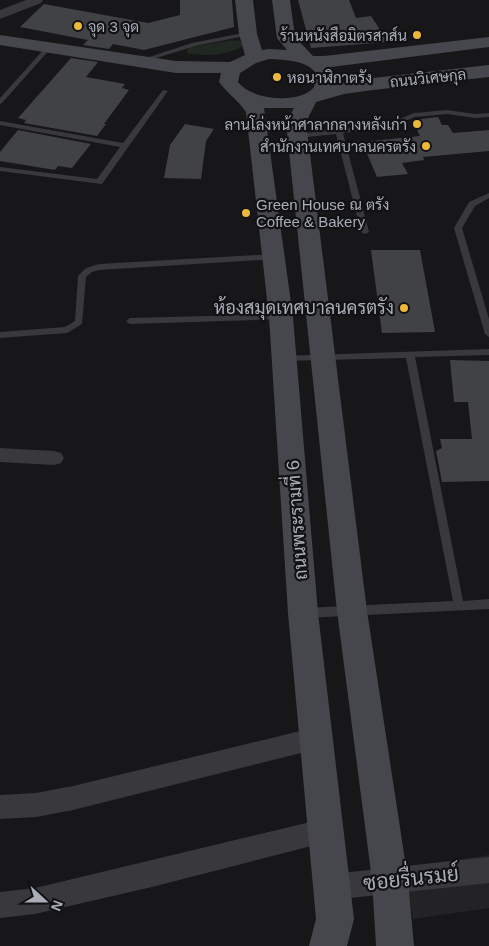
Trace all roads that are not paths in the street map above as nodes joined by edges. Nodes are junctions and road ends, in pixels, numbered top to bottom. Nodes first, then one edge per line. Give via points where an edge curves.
1 (244, 0) edge
2 (280, 0) edge
3 (31, 2) edge
4 (0, 15) edge
5 (0, 30) edge
6 (0, 40) edge
7 (489, 42) edge
8 (251, 46) junction
9 (48, 48) junction
10 (308, 60) junction
11 (139, 61) junction
12 (176, 66) junction
13 (233, 68) junction
14 (489, 71) edge
15 (165, 92) dead end
16 (241, 95) junction
17 (309, 98) junction
18 (0, 102) edge
19 (489, 115) edge
20 (0, 123) edge
21 (340, 132) junction
22 (296, 136) junction
23 (126, 146) junction
24 (0, 170) edge
25 (489, 195) edge
26 (365, 232) dead end
27 (275, 257) junction
28 (282, 317) junction
29 (130, 320) dead end
30 (489, 334) edge
31 (0, 335) edge
32 (489, 352) edge
33 (410, 354) junction
34 (322, 356) junction
35 (284, 358) junction
36 (0, 455) edge
37 (54, 458) dead end
38 (489, 604) edge
39 (459, 606) junction
40 (352, 611) junction
41 (304, 613) junction
42 (317, 738) junction
43 (0, 807) edge
44 (327, 830) junction
45 (489, 870) edge
46 (390, 880) junction
47 (332, 887) junction
48 (0, 905) edge
49 (328, 946) edge
50 (395, 946) edge

1 - 8 street
2 - 10 street via 286,38
3 - 4 street
3 - 5 street
6 - 9 street
7 - 10 street, ถนนวิเศษกุล via 324,62
8 - 10 street, ถนนวิเศษกุล
8 - 11 lane via 194,44
8 - 12 street via 244,52 220,59
8 - 13 street via 242,61
9 - 11 street
9 - 18 lane
10 - 17 street via 321,68 326,76 319,92
11 - 12 street
12 - 13 street
12 - 16 street, ถนนวิเศษกุล
13 - 16 street, ถนนพระรามที่ 6 via 230,84
14 - 17 street, ถนนวิเศษกุล via 373,84
15 - 23 lane
16 - 17 street, ถนนวิเศษกุล via 262,103 278,104
16 - 27 street, ถนนพระรามที่ 6 via 256,111
17 - 22 street via 296,122
19 - 21 lane via 447,112 414,115 391,125
20 - 23 lane
21 - 22 lane
21 - 26 lane
22 - 34 street
23 - 24 lane via 99,182
25 - 30 lane via 472,204 458,228
27 - 28 street, ถนนพระรามที่ 6
27 - 31 lane via 99,267 82,276 79,322 74,326 67,330
28 - 29 lane
28 - 35 street, ถนนพระรามที่ 6
32 - 33 lane
33 - 34 lane
33 - 39 lane
34 - 35 lane
34 - 40 street
35 - 41 street, ถนนพระรามที่ 6
36 - 37 street
38 - 39 lane
39 - 40 lane
40 - 41 lane
40 - 46 street
41 - 42 street, ถนนพระรามที่ 6
42 - 43 street via 94,792 22,807
42 - 44 street, ถนนพระรามที่ 6
44 - 47 street, ถนนพระรามที่ 6
44 - 48 street via 71,893
45 - 46 street, ซอยรื่นรมย์
46 - 47 street, ซอยรื่นรมย์
46 - 50 street
47 - 49 street, ถนนพระรามที่ 6 via 335,919

